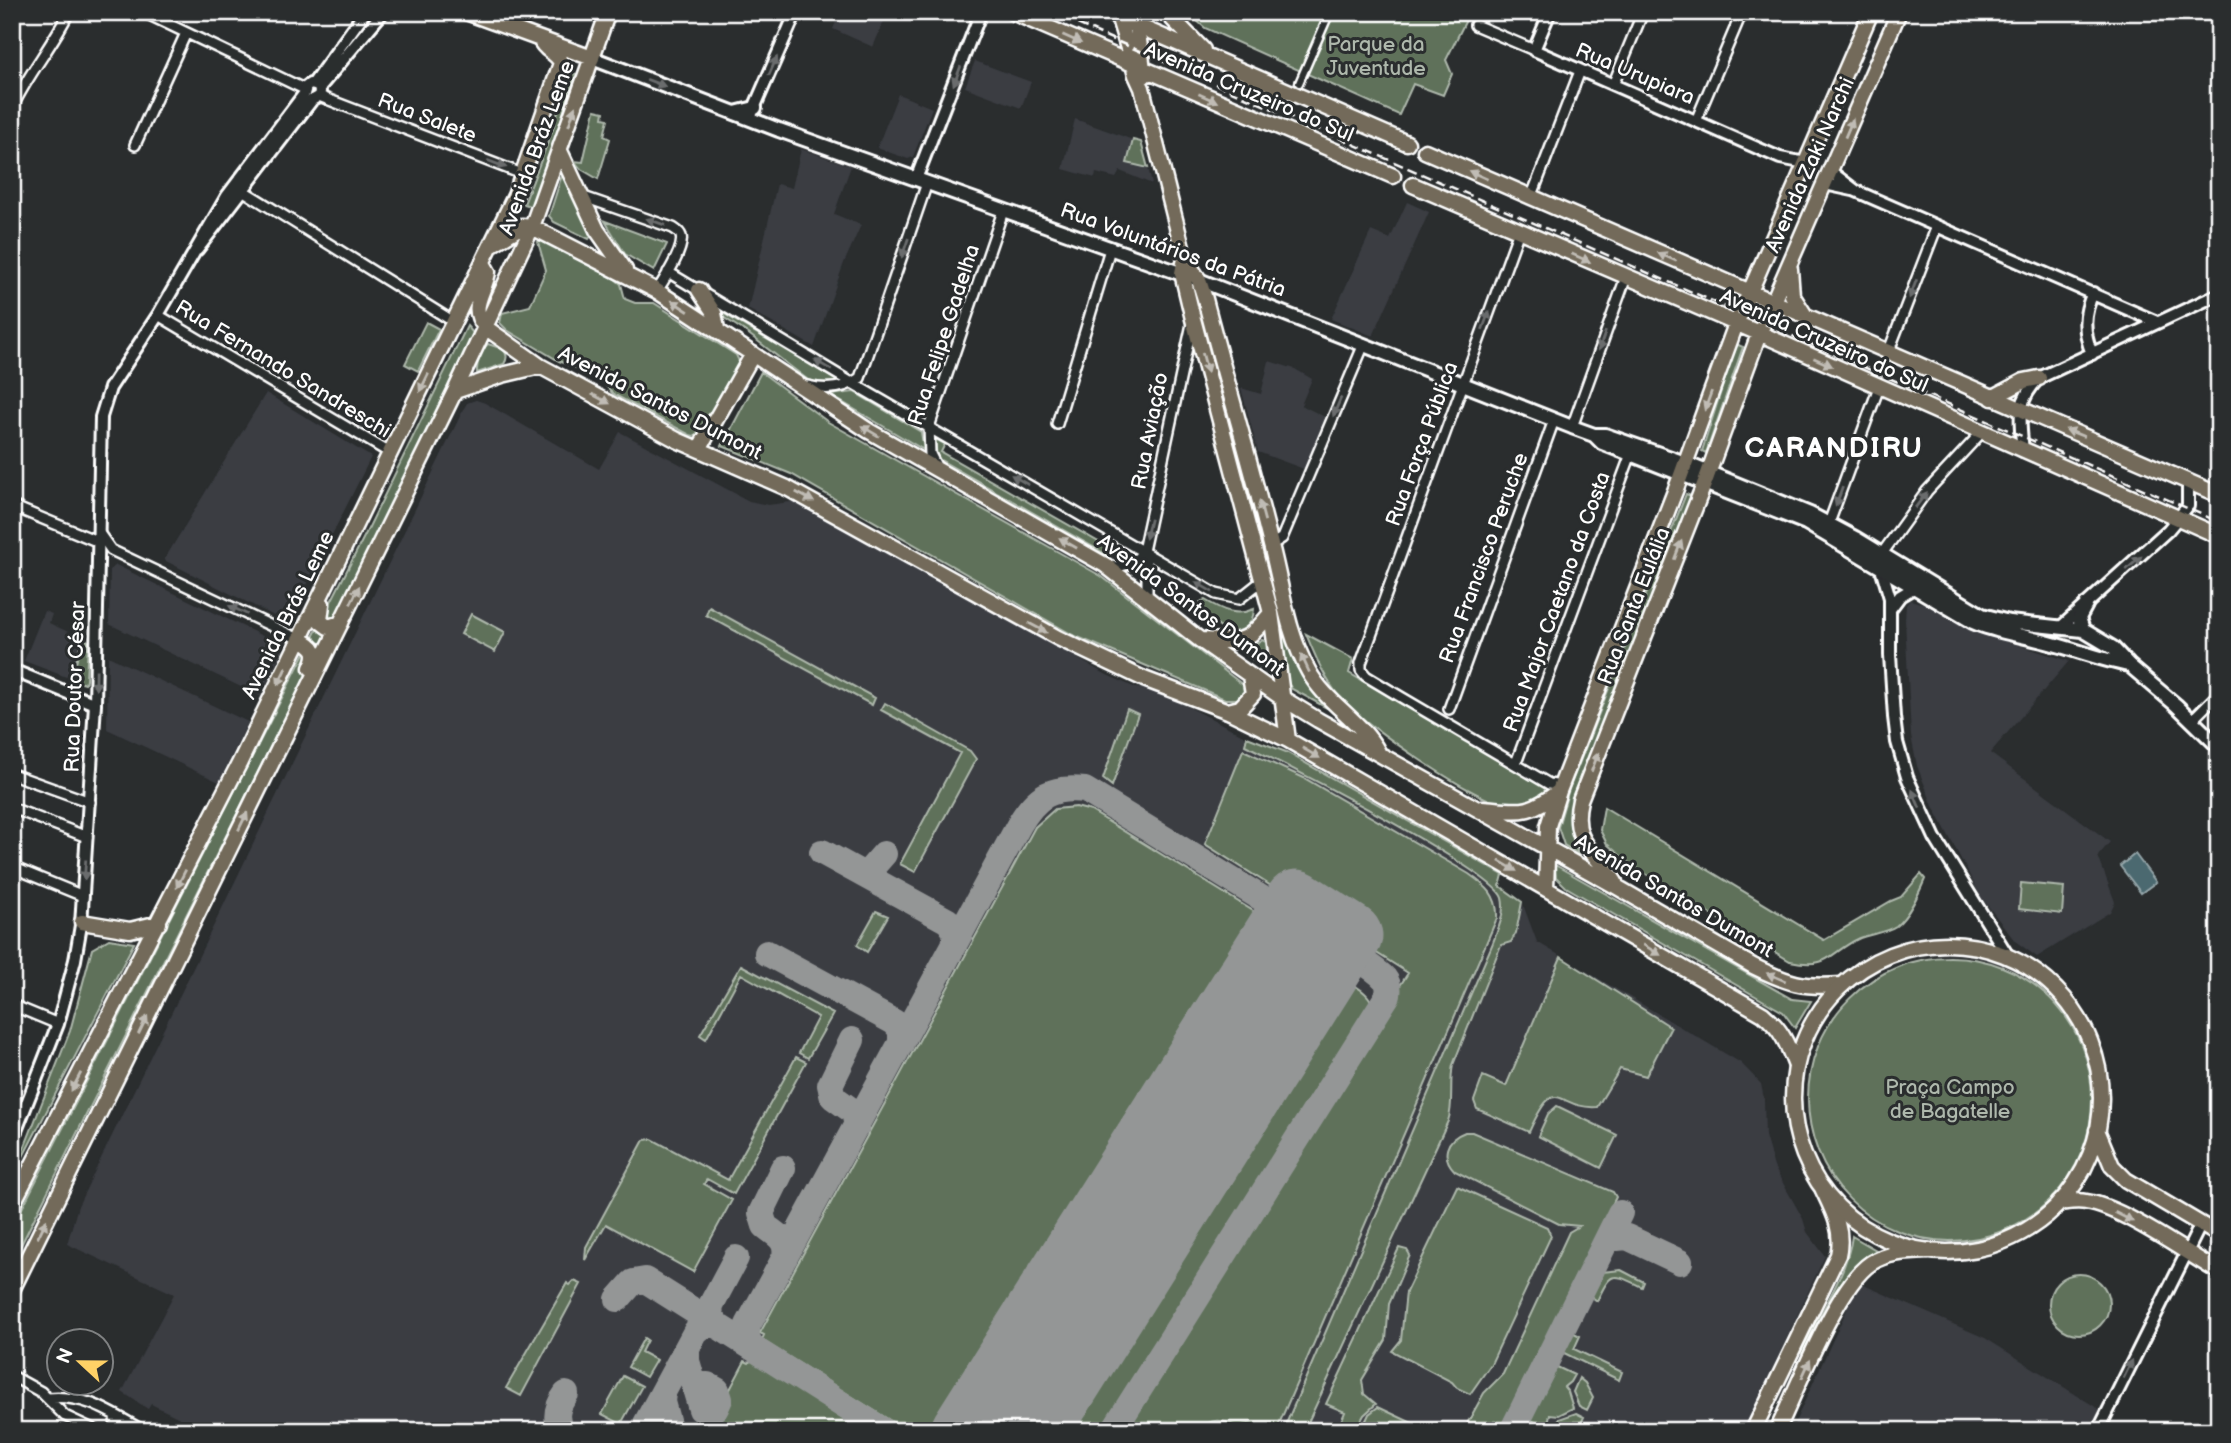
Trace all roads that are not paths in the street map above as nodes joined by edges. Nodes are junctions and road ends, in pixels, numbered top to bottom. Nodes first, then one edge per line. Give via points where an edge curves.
1 (69, 12) edge
2 (143, 12) edge
3 (365, 12) edge
4 (383, 12) edge
5 (466, 12) edge
6 (608, 12) edge
7 (796, 12) edge
8 (981, 12) edge
9 (1012, 12) edge
10 (1166, 12) edge
11 (1330, 12) edge
12 (1550, 12) edge
13 (1643, 12) edge
14 (1742, 12) edge
15 (1871, 12) edge
16 (1899, 12) edge
17 (1114, 14) edge
18 (156, 15) edge
19 (1137, 19) edge
20 (1475, 25) dead end
21 (187, 33) junction
22 (540, 39) junction
23 (1534, 50) junction
24 (1209, 56) junction
25 (592, 58) junction
26 (1139, 68) junction
27 (1580, 71) junction
28 (1299, 83) dead end
29 (1613, 85) junction
30 (312, 92) junction
31 (12, 108) edge
32 (752, 113) junction
33 (1696, 121) junction
34 (1407, 144) dead end
35 (135, 145) dead end
36 (560, 151) junction
37 (1425, 151) dead end
38 (1803, 169) junction
39 (522, 174) junction
40 (1393, 176) dead end
41 (1827, 178) junction
42 (922, 181) junction
43 (1413, 185) dead end
44 (239, 187) junction
45 (580, 196) junction
46 (1531, 198) junction
47 (1003, 211) junction
48 (532, 226) junction
49 (1937, 226) junction
50 (1519, 230) junction
51 (491, 245) junction
52 (1110, 249) junction
53 (1792, 258) junction
54 (483, 263) junction
55 (1183, 266) junction
56 (668, 272) junction
57 (628, 274) junction
58 (1626, 277) junction
59 (1199, 280) junction
60 (698, 290) junction
61 (657, 291) junction
62 (1750, 293) junction
63 (2093, 293) junction
64 (2219, 294) edge
65 (1773, 303) junction
66 (158, 315) junction
67 (1807, 318) junction
68 (1193, 319) junction
69 (454, 322) junction
70 (2157, 322) junction
71 (1737, 324) junction
72 (485, 327) junction
73 (717, 329) junction
74 (1759, 334) junction
75 (1364, 344) junction
76 (1888, 353) junction
77 (753, 354) junction
78 (2092, 354) junction
79 (540, 366) junction
80 (2039, 379) junction
81 (796, 383) junction
82 (852, 383) junction
83 (1463, 384) junction
84 (1879, 387) junction
85 (455, 391) junction
86 (1992, 398) junction
87 (2021, 411) junction
88 (1554, 419) junction
89 (1056, 424) dead end
90 (1572, 427) junction
91 (929, 428) junction
92 (1982, 432) junction
93 (1594, 435) junction
94 (699, 449) junction
95 (2023, 450) junction
96 (390, 453) junction
97 (1631, 454) junction
98 (1683, 468) junction
99 (938, 470) junction
100 (1706, 477) junction
101 (2189, 481) junction
102 (2219, 495) edge
103 (12, 506) edge
104 (2178, 518) junction
105 (1808, 519) junction
106 (1829, 523) junction
107 (2219, 536) edge
108 (99, 537) junction
109 (1271, 545) junction
110 (111, 551) junction
111 (1143, 551) junction
112 (1881, 561) junction
113 (99, 562) junction
114 (1105, 565) junction
115 (1263, 580) junction
116 (1915, 587) junction
117 (322, 592) junction
118 (1147, 597) junction
119 (2086, 605) junction
120 (1891, 608) junction
121 (1271, 613) junction
122 (341, 623) junction
123 (2061, 627) junction
124 (2083, 630) junction
125 (2026, 637) junction
126 (299, 639) junction
127 (1200, 640) junction
128 (2129, 666) junction
129 (12, 670) edge
130 (1250, 676) junction
131 (309, 689) junction
132 (2219, 693) edge
133 (1282, 698) junction
134 (95, 704) junction
135 (1448, 709) dead end
136 (1228, 711) junction
137 (2192, 720) junction
138 (1288, 740) junction
139 (2219, 747) edge
140 (1378, 753) junction
141 (1516, 763) junction
142 (12, 774) edge
143 (1560, 789) junction
144 (90, 802) junction
145 (1474, 807) junction
146 (12, 808) edge
147 (88, 837) junction
148 (1546, 847) junction
149 (12, 867) edge
150 (1617, 887) junction
151 (1546, 889) junction
152 (83, 895) junction
153 (82, 922) junction
154 (159, 923) junction
155 (2008, 956) junction
156 (1842, 985) junction
157 (12, 1005) edge
158 (58, 1024) junction
159 (1796, 1066) junction
160 (2097, 1130) junction
161 (12, 1141) edge
162 (1823, 1190) junction
163 (2059, 1203) junction
164 (12, 1205) edge
165 (2200, 1224) junction
166 (2219, 1235) edge
167 (1928, 1251) junction
168 (2186, 1252) junction
169 (2218, 1273) edge
170 (12, 1290) edge
171 (12, 1376) edge
172 (46, 1396) edge
173 (48, 1398) edge
174 (79, 1398) edge
175 (115, 1415) junction
176 (97, 1431) edge
177 (116, 1431) edge
178 (144, 1431) edge
179 (1753, 1431) edge
180 (1777, 1431) edge
181 (2098, 1431) edge

1 - 31 street
2 - 18 street, Rua Salete
3 - 30 street, Rua Doutor César
4 - 30 street, Rua Doutor César
5 - 22 main road, Rua Voluntários da Pátria
6 - 25 main road, Avenida Bráz Leme
32 -> 7 street
8 -> 42 street
9 -> 26 main road, Avenida Cruzeiro do Sul
10 - 24 main road
11 - 28 street
12 - 23 street
13 - 29 street
14 - 33 street
15 - 38 main road, Avenida Zaki Narchi
41 -> 16 main road, Avenida Zaki Narchi
17 - 19 main road, Avenida Cruzeiro do Sul
17 - 26 main road
18 - 21 street, Rua Salete
19 - 24 main road, Avenida Cruzeiro do Sul
19 - 26 main road
20 - 23 street, Rua Urupiara
21 - 30 street, Rua Salete
21 - 35 street
22 - 25 main road, Rua Voluntários da Pátria
22 - 39 main road, Avenida Brás Leme via 561,63
23 - 27 street, Rua Urupiara
24 - 34 main road, Avenida Cruzeiro do Sul
25 -> 32 main road, Rua Voluntários da Pátria via 734,113
36 -> 25 main road, Avenida Bráz Leme
26 -> 40 main road, Avenida Cruzeiro do Sul
26 - 55 main road
27 - 29 street, Rua Urupiara
27 - 46 street
29 - 33 street, Rua Urupiara
30 -> 39 street, Rua Salete
30 - 44 street, Rua Doutor César
32 - 42 main road, Rua Voluntários da Pátria
33 - 38 street, Rua Urupiara
36 - 45 main road
36 - 48 main road, Avenida Bráz Leme
46 -> 37 main road, Avenida Cruzeiro do Sul
38 - 41 main road via 1829,165
38 - 41 main road via 1804,182 1817,188
38 - 62 main road, Avenida Zaki Narchi
39 - 51 main road, Avenida Brás Leme
41 - 49 street
41 - 53 main road, Avenida Zaki Narchi
42 - 47 main road, Rua Voluntários da Pátria
42 -> 82 street via 860,378
43 - 50 main road, Avenida Cruzeiro do Sul
44 - 66 street, Rua Doutor César
44 - 69 street
56 -> 45 street via 681,246 679,232
45 - 57 main road
62 -> 46 main road, Avenida Cruzeiro do Sul
47 - 52 main road, Rua Voluntários da Pátria
47 - 91 street, Rua Felipe Gadelha
48 - 51 main road via 515,229
48 - 57 main road, Avenida Santos Dumont
48 - 72 main road, Avenida Bráz Leme
49 - 63 street
49 -> 76 street
50 -> 58 main road, Avenida Cruzeiro do Sul
83 -> 50 street, Rua Força Pública
51 - 54 main road, Avenida Brás Leme
52 - 55 main road, Rua Voluntários da Pátria
52 - 89 street
53 - 65 main road, Avenida Zaki Narchi
53 - 67 main road via 1791,295
54 - 69 main road, Avenida Brás Leme
54 - 72 main road via 487,279 476,307
55 - 59 main road
55 - 68 main road
56 - 60 street, Avenida Santos Dumont
56 - 61 street
57 - 61 main road, Avenida Santos Dumont
58 - 71 main road, Avenida Cruzeiro do Sul
58 -> 90 street
59 - 75 main road, Rua Voluntários da Pátria
109 -> 59 main road
60 - 73 main road via 714,313
82 -> 60 street, Avenida Santos Dumont
73 -> 61 main road, Avenida Santos Dumont
62 - 65 main road, Avenida Cruzeiro do Sul
62 - 71 main road, Avenida Zaki Narchi
63 - 70 street
63 - 78 street via 2085,330
64 - 70 street
65 - 67 main road, Avenida Cruzeiro do Sul
65 - 74 main road, Avenida Zaki Narchi
66 - 96 street, Rua Fernando Sandreschi
66 - 108 street, Rua Doutor César via 103,405
67 - 76 main road, Avenida Cruzeiro do Sul
68 -> 111 street, Rua Aviação
68 -> 115 main road
69 -> 96 main road, Avenida Brás Leme
70 - 78 street
71 - 74 main road, Avenida Cruzeiro do Sul
71 -> 98 main road, Rua Santa Eulália
72 - 79 main road, Avenida Santos Dumont
72 - 85 main road
73 - 77 main road, Avenida Santos Dumont
74 -> 84 main road, Avenida Cruzeiro do Sul
74 - 100 main road, Rua Santa Eulália
75 - 83 main road, Rua Voluntários da Pátria
75 -> 109 street via 1282,538
76 - 86 main road, Avenida Cruzeiro do Sul
77 - 81 main road, Avenida Santos Dumont
77 - 94 main road
78 - 80 street
79 - 85 main road
79 -> 94 main road, Avenida Santos Dumont
80 - 86 main road via 2024,381
80 - 87 street via 2026,391
81 - 82 street via 837,389
99 -> 81 main road, Avenida Santos Dumont
82 - 91 street, Avenida Santos Dumont
83 - 88 main road, Rua Voluntários da Pátria
83 - 141 street, Rua Força Pública via 1361,670
84 - 92 main road, Avenida Cruzeiro do Sul
84 -> 106 street
122 -> 85 main road
86 - 87 main road, Avenida Cruzeiro do Sul
87 - 95 street
101 -> 87 main road, Avenida Cruzeiro do Sul
88 - 90 main road, Rua Voluntários da Pátria
88 - 135 street, Rua Francisco Peruche
90 - 93 main road, Rua Voluntários da Pátria
91 - 99 street, Rua Felipe Gadelha via 930,454
111 -> 91 street, Avenida Santos Dumont
92 - 95 main road, Avenida Cruzeiro do Sul
112 -> 92 street via 1927,491
93 - 97 main road, Rua Voluntários da Pátria
93 - 98 main road, Rua Voluntários da Pátria via 1605,435
94 -> 136 main road, Avenida Santos Dumont via 799,494 1058,638 1143,679
95 - 104 main road, Avenida Cruzeiro do Sul
96 - 117 main road, Avenida Brás Leme
97 - 98 main road, Rua Voluntários da Pátria
97 - 141 street, Rua Major Caetano da Costa
98 - 100 main road, Rua Voluntários da Pátria
98 - 143 main road, Rua Santa Eulália
114 -> 99 main road, Avenida Santos Dumont
100 - 105 main road, Rua Voluntários da Pátria
150 -> 100 main road, Rua Santa Eulália via 1581,839 1578,810
101 - 102 main road, Avenida Cruzeiro do Sul
101 - 104 street via 2190,500
103 - 108 street
104 - 107 main road, Avenida Cruzeiro do Sul
119 -> 104 street
105 - 106 main road, Rua Voluntários da Pátria
105 - 112 main road, Rua Voluntários da Pátria
106 - 112 main road, Rua Voluntários da Pátria
108 - 110 street
108 - 113 street, Rua Doutor César
140 -> 109 main road via 1309,673 1290,624
110 - 113 street
126 -> 110 street
111 - 114 street via 1130,564
115 -> 111 street, Avenida Santos Dumont via 1239,599 1229,599
111 - 118 street, Rua Aviação
112 - 116 main road, Rua Voluntários da Pátria
112 - 120 street
112 - 123 main road, Rua Voluntários da Pátria via 1982,615
113 -> 134 street, Rua Doutor César
114 - 118 main road, Avenida Santos Dumont
115 - 121 main road
116 - 120 street
116 - 125 main road, Rua Voluntários da Pátria via 1973,622
117 - 122 main road via 320,621 328,627
117 - 126 main road, Avenida Brás Leme
118 - 127 main road, Avenida Santos Dumont
119 - 123 street
119 - 124 main road via 2079,618
155 -> 120 street via 1935,838 1907,777 1894,717
121 - 127 main road via 1250,638
121 - 133 main road
122 - 131 main road
123 - 124 main road, Rua Voluntários da Pátria
123 - 125 main road
124 - 128 main road, Rua Voluntários da Pátria via 2113,648
125 - 128 main road, Rua Voluntários da Pátria
126 - 131 main road via 312,645 317,656 306,679
126 -> 154 main road, Avenida Brás Leme
127 - 130 main road, Avenida Santos Dumont
128 - 137 main road, Rua Voluntários da Pátria
129 - 134 street
130 - 133 main road, Avenida Santos Dumont
130 - 136 main road via 1253,694 1240,708
170 -> 131 main road
132 - 137 street
133 - 138 main road
133 - 140 main road, Avenida Santos Dumont
134 - 144 street, Rua Doutor César
136 - 138 main road, Avenida Santos Dumont
137 - 139 main road, Rua Voluntários da Pátria
138 -> 151 main road, Avenida Santos Dumont
140 - 145 main road, Avenida Santos Dumont
141 - 143 street
142 - 144 street
143 - 145 main road via 1542,805 1528,810
143 - 148 main road, Rua Santa Eulália
144 - 147 street, Rua Doutor César
145 - 148 main road, Avenida Santos Dumont
146 - 147 street
147 -> 152 street, Rua Doutor César
148 - 150 main road, Avenida Santos Dumont
148 - 151 main road, Rua Santa Eulália
149 - 152 street
156 -> 150 main road, Avenida Santos Dumont via 1803,986 1776,977
151 -> 159 main road, Avenida Santos Dumont via 1763,1014 1777,1026
152 - 153 street, Rua Doutor César
153 - 154 main road via 130,930
153 - 158 street, Rua Doutor César
154 -> 164 main road, Avenida Brás Leme
155 - 156 main road via 1959,944 1921,946 1884,957
155 - 160 main road via 2051,984 2082,1025 2093,1048 2099,1079
156 - 159 main road via 1818,1014
157 - 158 street
158 - 161 street, Rua Doutor César
159 - 162 main road via 1796,1131 1806,1162
160 - 163 main road via 2083,1170
160 - 165 main road via 2112,1166 2126,1180
162 - 167 main road via 1869,1231
162 - 179 main road via 1840,1235 1839,1255
163 - 167 main road via 2031,1227 1999,1243 1964,1251
163 -> 168 main road via 2095,1204
165 - 166 main road
165 - 168 street
180 -> 167 main road via 1854,1278 1887,1256
168 - 169 main road
181 -> 168 street
171 - 172 street
173 - 176 street via 65,1416
174 - 175 street
175 - 177 street
175 - 178 street

